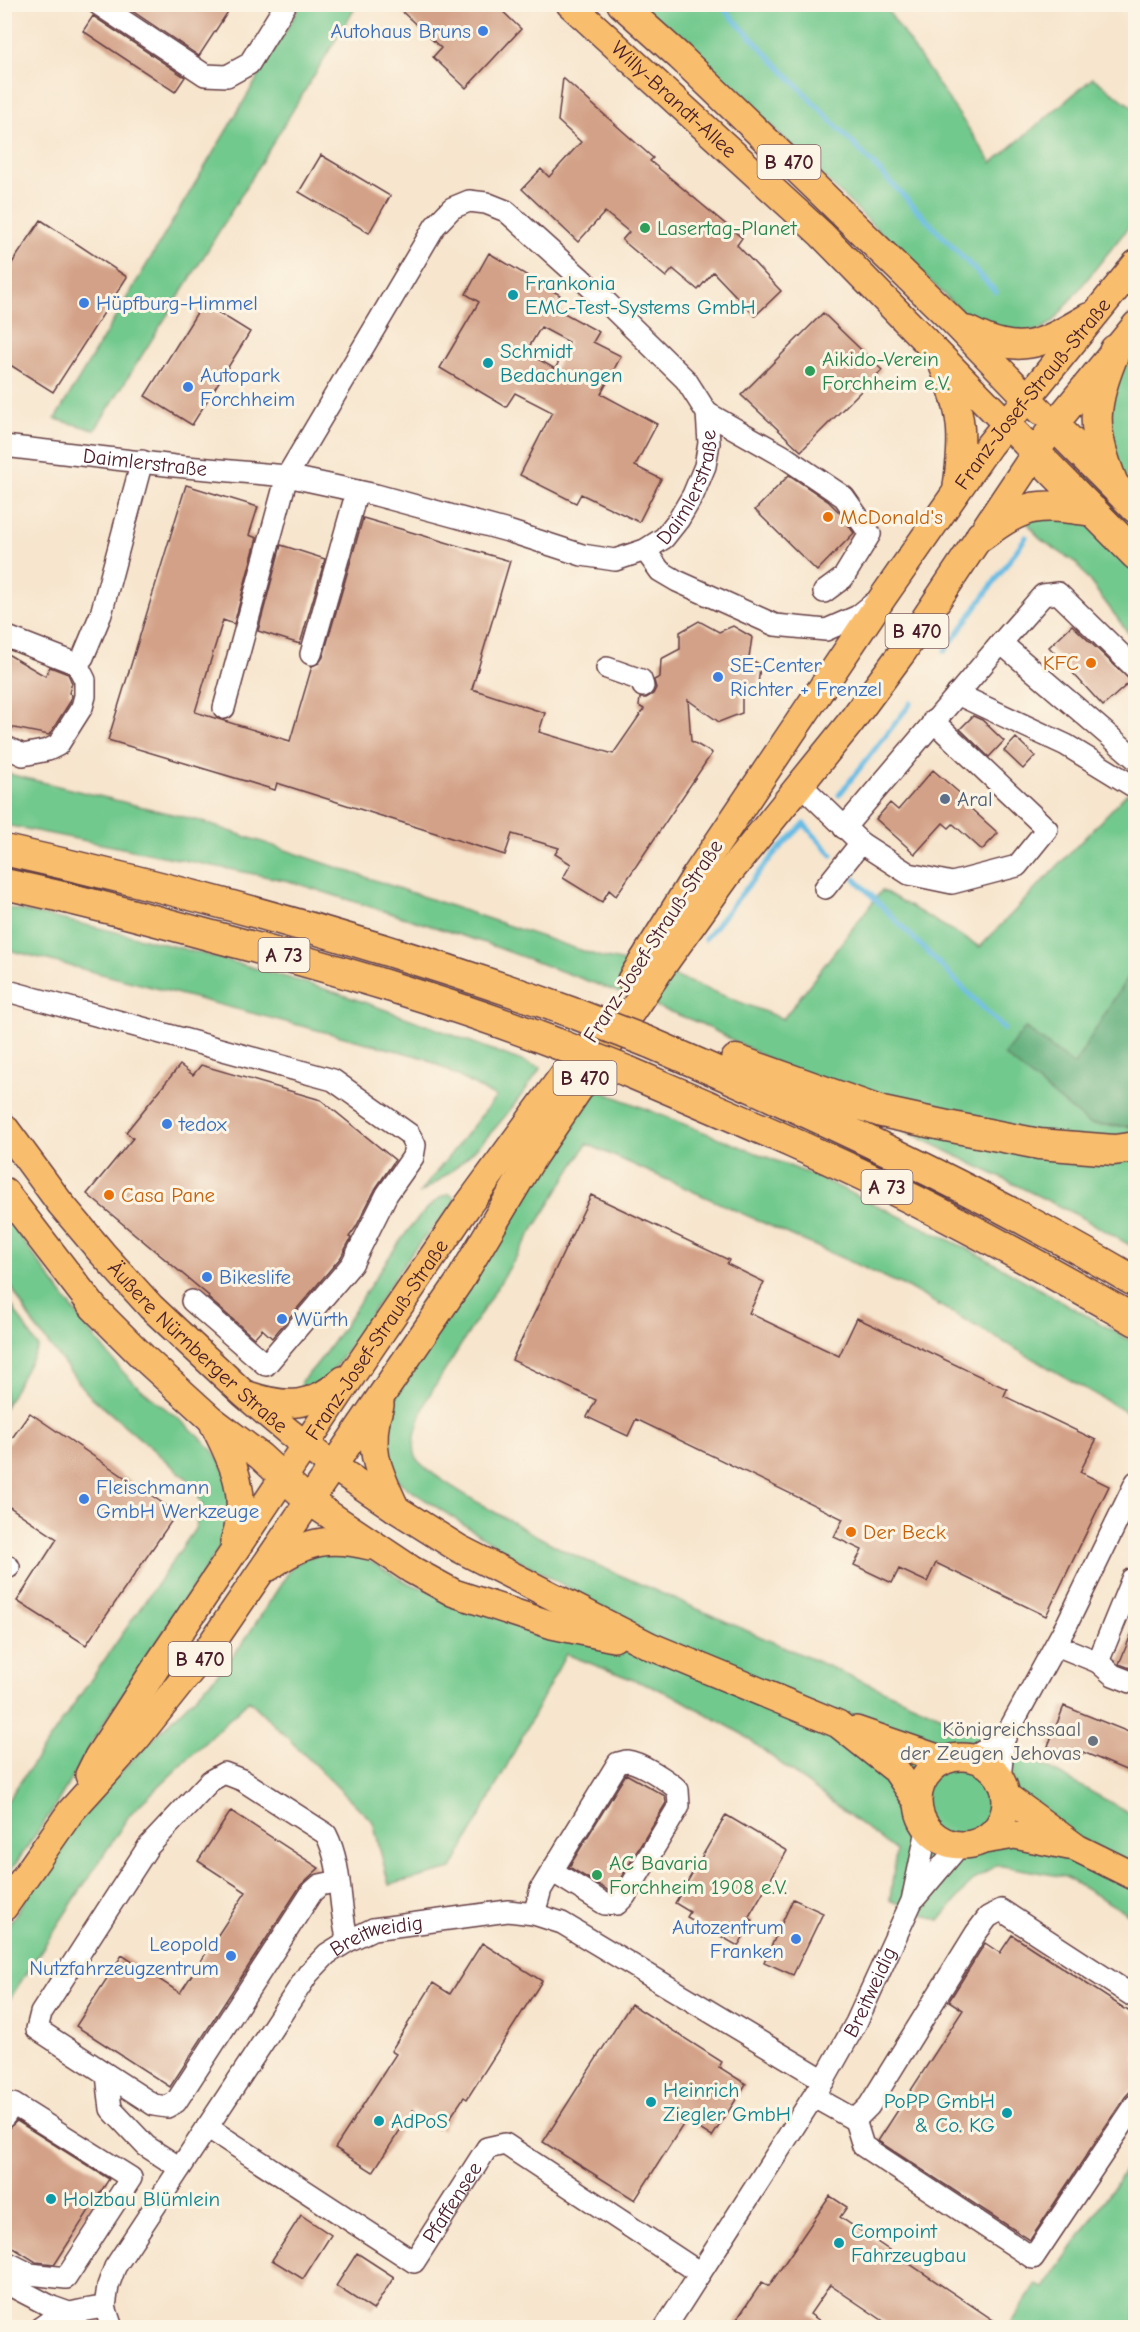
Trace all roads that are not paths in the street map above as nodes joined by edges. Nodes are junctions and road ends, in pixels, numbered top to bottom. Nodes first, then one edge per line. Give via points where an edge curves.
1 (98, 4) edge
2 (286, 4) edge
3 (570, 4) edge
4 (621, 4) edge
5 (1136, 264) edge
6 (1098, 311) junction
7 (954, 322) junction
8 (1136, 325) edge
9 (1115, 350) junction
10 (938, 354) junction
11 (1027, 398) junction
12 (707, 413) junction
13 (1005, 423) junction
14 (1054, 424) junction
15 (4, 446) edge
16 (1035, 453) junction
17 (150, 462) junction
18 (287, 476) junction
19 (1113, 484) junction
20 (957, 490) junction
21 (357, 491) junction
22 (1136, 508) edge
23 (1093, 511) junction
24 (981, 536) junction
25 (645, 550) junction
26 (1136, 555) edge
27 (128, 569) dead end
28 (824, 592) dead end
29 (883, 597) junction
30 (4, 639) edge
31 (1001, 643) junction
32 (311, 654) dead end
33 (77, 663) junction
34 (608, 668) dead end
35 (1136, 669) edge
36 (643, 686) dead end
37 (957, 694) junction
38 (224, 708) dead end
39 (933, 721) junction
40 (796, 728) junction
41 (4, 746) edge
42 (1136, 759) edge
43 (799, 783) junction
44 (1136, 783) edge
45 (844, 828) junction
46 (861, 843) junction
47 (4, 850) edge
48 (4, 884) edge
49 (825, 888) dead end
50 (4, 990) edge
51 (648, 1042) junction
52 (4, 1126) edge
53 (1136, 1147) edge
54 (4, 1191) edge
55 (1136, 1282) edge
56 (192, 1301) dead end
57 (1136, 1321) edge
58 (359, 1365) junction
59 (389, 1385) junction
60 (244, 1394) junction
61 (211, 1419) junction
62 (305, 1444) junction
63 (333, 1466) junction
64 (283, 1478) junction
65 (1136, 1482) edge
66 (309, 1501) junction
67 (396, 1509) junction
68 (376, 1547) junction
69 (229, 1557) junction
70 (258, 1575) junction
71 (1132, 1579) dead end
72 (1056, 1645) junction
73 (650, 1646) junction
74 (1098, 1662) junction
75 (1136, 1684) edge
76 (838, 1724) junction
77 (1004, 1739) junction
78 (971, 1758) junction
79 (943, 1760) junction
80 (1003, 1787) junction
81 (917, 1801) junction
82 (71, 1811) junction
83 (927, 1830) junction
84 (972, 1843) junction
85 (1077, 1848) junction
86 (552, 1871) junction
87 (1136, 1877) edge
88 (339, 1881) junction
89 (912, 1901) junction
90 (4, 1907) edge
91 (534, 1914) junction
92 (348, 1941) junction
93 (1136, 1998) edge
94 (106, 2075) junction
95 (819, 2089) junction
96 (1136, 2104) edge
97 (4, 2117) edge
98 (855, 2120) junction
99 (207, 2127) junction
100 (180, 2168) junction
101 (81, 2255) junction
102 (4, 2261) edge
103 (115, 2267) junction
104 (700, 2274) junction
105 (4, 2282) edge
106 (105, 2307) junction
107 (69, 2313) junction
108 (39, 2328) edge
109 (112, 2328) edge
110 (665, 2328) edge

1 - 2 street via 205,75 227,76 249,64
3 - 10 main road, Willy-Brandt-Allee / B 470 via 820,234
4 - 7 main road, Willy-Brandt-Allee / B 470
5 - 6 main road, Franz-Josef-Strauß-Straße
6 - 7 main road via 1065,331 1016,346 987,339
6 - 11 main road, Franz-Josef-Strauß-Straße
7 - 11 main road, Willy-Brandt-Allee / B 470
8 - 9 main road, Franz-Josef-Strauß-Straße
9 - 14 main road, Franz-Josef-Strauß-Straße
9 - 19 highway via 1097,401 1095,420 1103,460
10 - 13 main road, Willy-Brandt-Allee / B 470
10 - 20 main road via 962,423
11 - 13 main road, Franz-Josef-Strauß-Straße / B 470
11 - 14 main road, B 470
12 - 18 street, Daimlerstraße via 686,380 506,210 469,201 452,208 435,226
12 - 25 street, Daimlerstraße via 709,443 693,495 664,538
12 - 28 street via 844,496 870,534 843,578
13 - 16 main road, B 470
13 - 20 main road, Franz-Josef-Strauß-Straße / B 470
14 - 16 main road, Franz-Josef-Strauß-Straße / B 470
14 - 19 highway
15 - 17 street, Daimlerstraße
16 - 23 highway
16 - 24 main road, Franz-Josef-Strauß-Straße / B 470
17 - 18 street, Daimlerstraße
17 - 27 street
17 - 33 street via 101,614
18 - 21 street, Daimlerstraße
18 - 38 street
19 - 22 highway
20 - 29 main road, Franz-Josef-Strauß-Straße / B 470
21 - 25 street, Daimlerstraße via 582,555 615,560
21 - 32 street
23 - 24 highway via 1030,508 1009,515
23 - 26 highway
24 - 43 main road, Franz-Josef-Strauß-Straße / B 470 via 904,650
25 - 29 street via 660,571 677,581 775,625 826,630 858,616
29 - 40 main road, Franz-Josef-Strauß-Straße / B 470
30 - 33 street
31 - 35 street via 1044,595 1058,592
31 - 37 street
31 - 42 street
33 - 41 street via 85,680 85,696 58,745 23,755
34 - 36 street via 641,680
37 - 39 street
37 - 44 street via 1066,745 1133,786
39 - 45 street
39 - 46 street via 1047,829 1017,866 952,883 909,873
40 - 43 main road via 788,766
40 - 58 main road, Franz-Josef-Strauß-Straße / B 470 via 696,875 638,969 468,1205
43 - 45 street
43 - 59 main road, Franz-Josef-Strauß-Straße / B 470 via 728,874 582,1082 459,1282
45 - 46 street
46 - 49 street
47 - 51 highway, A 73, bridge via 241,908 402,955 496,985
48 - 57 highway, A 73, bridge via 312,963 487,1017 558,1044 919,1202
50 - 56 street via 333,1080 409,1134 415,1144 412,1157 387,1194 352,1264 266,1365
51 - 53 highway via 675,1037 882,1112 947,1126 1039,1144 1114,1150
51 - 55 highway, A 73 via 902,1157 1075,1246
52 - 60 main road, Äußere Nürnberger Straße via 102,1253 151,1307
54 - 61 main road, Äußere Nürnberger Straße via 94,1308
58 - 60 main road via 331,1391 298,1404 272,1403
58 - 62 main road, Franz-Josef-Strauß-Straße / B 470
59 - 63 main road, Franz-Josef-Strauß-Straße / B 470
59 - 67 main road via 375,1425 373,1453
60 - 62 main road, Äußere Nürnberger Straße
61 - 64 main road, Äußere Nürnberger Straße
61 - 69 main road via 240,1489 240,1516
62 - 63 main road, Äußere Nürnberger Straße
62 - 64 main road, Franz-Josef-Strauß-Straße / B 470
63 - 66 main road, Franz-Josef-Strauß-Straße / B 470
63 - 67 main road, Äußere Nürnberger Straße
64 - 66 main road, Äußere Nürnberger Straße
64 - 69 main road, Franz-Josef-Strauß-Straße / B 470
65 - 72 street
66 - 68 main road, Äußere Nürnberger Straße
66 - 70 main road, Franz-Josef-Strauß-Straße / B 470
67 - 73 main road, Äußere Nürnberger Straße via 458,1548
68 - 70 main road via 344,1540 306,1545
68 - 73 main road, Äußere Nürnberger Straße via 454,1593 552,1625
69 - 82 main road, Franz-Josef-Strauß-Straße / B 470 via 98,1757
70 - 82 main road, Franz-Josef-Strauß-Straße / B 470 via 174,1693
71 - 74 street
72 - 74 street
72 - 77 street
73 - 76 main road, Äußere Nürnberger Straße
74 - 75 street via 1113,1675
76 - 79 main road
76 - 81 main road, Äußere Nürnberger Straße via 896,1770
77 - 78 street
77 - 80 street
78 - 79 main road
78 - 80 main road via 988,1765
79 - 81 main road via 924,1777
80 - 84 main road via 1006,1809 1002,1821 994,1832
80 - 85 main road
81 - 83 main road
82 - 90 main road, Franz-Josef-Strauß-Straße / B 470
83 - 84 main road via 942,1841
83 - 89 street, Breitweidig
84 - 85 main road via 1015,1835
84 - 89 street, Breitweidig
85 - 87 main road
86 - 86 street via 618,1763 637,1764 678,1790 679,1806 626,1896 617,1904 605,1904
86 - 91 street via 538,1896
88 - 92 street via 342,1922
88 - 94 street via 320,1885 312,1892 176,2102 167,2107 154,2105
88 - 94 street via 326,1834 242,1780 224,1773 210,1781 148,1847 41,2013 37,2029
89 - 95 street, Breitweidig via 856,2023
91 - 92 street, Breitweidig via 508,1911 430,1920 373,1929
91 - 95 street, Breitweidig via 562,1923
92 - 99 street, Breitweidig via 327,1954 308,1974
93 - 98 street via 1001,1910 988,1917 976,1933 869,2106
94 - 100 street via 111,2109 146,2146
95 - 98 street
95 - 104 street, Breitweidig
96 - 98 street via 1033,2258 863,2146
97 - 101 street via 13,2104 131,2178
99 - 100 street, Breitweidig
99 - 104 street, Pfaffensee via 414,2262 487,2148 505,2144
100 - 103 street, Breitweidig
101 - 102 street via 66,2278 30,2274
101 - 103 street
103 - 106 street, Breitweidig
104 - 110 street, Breitweidig
105 - 107 street
106 - 107 street
106 - 109 street
107 - 108 street

